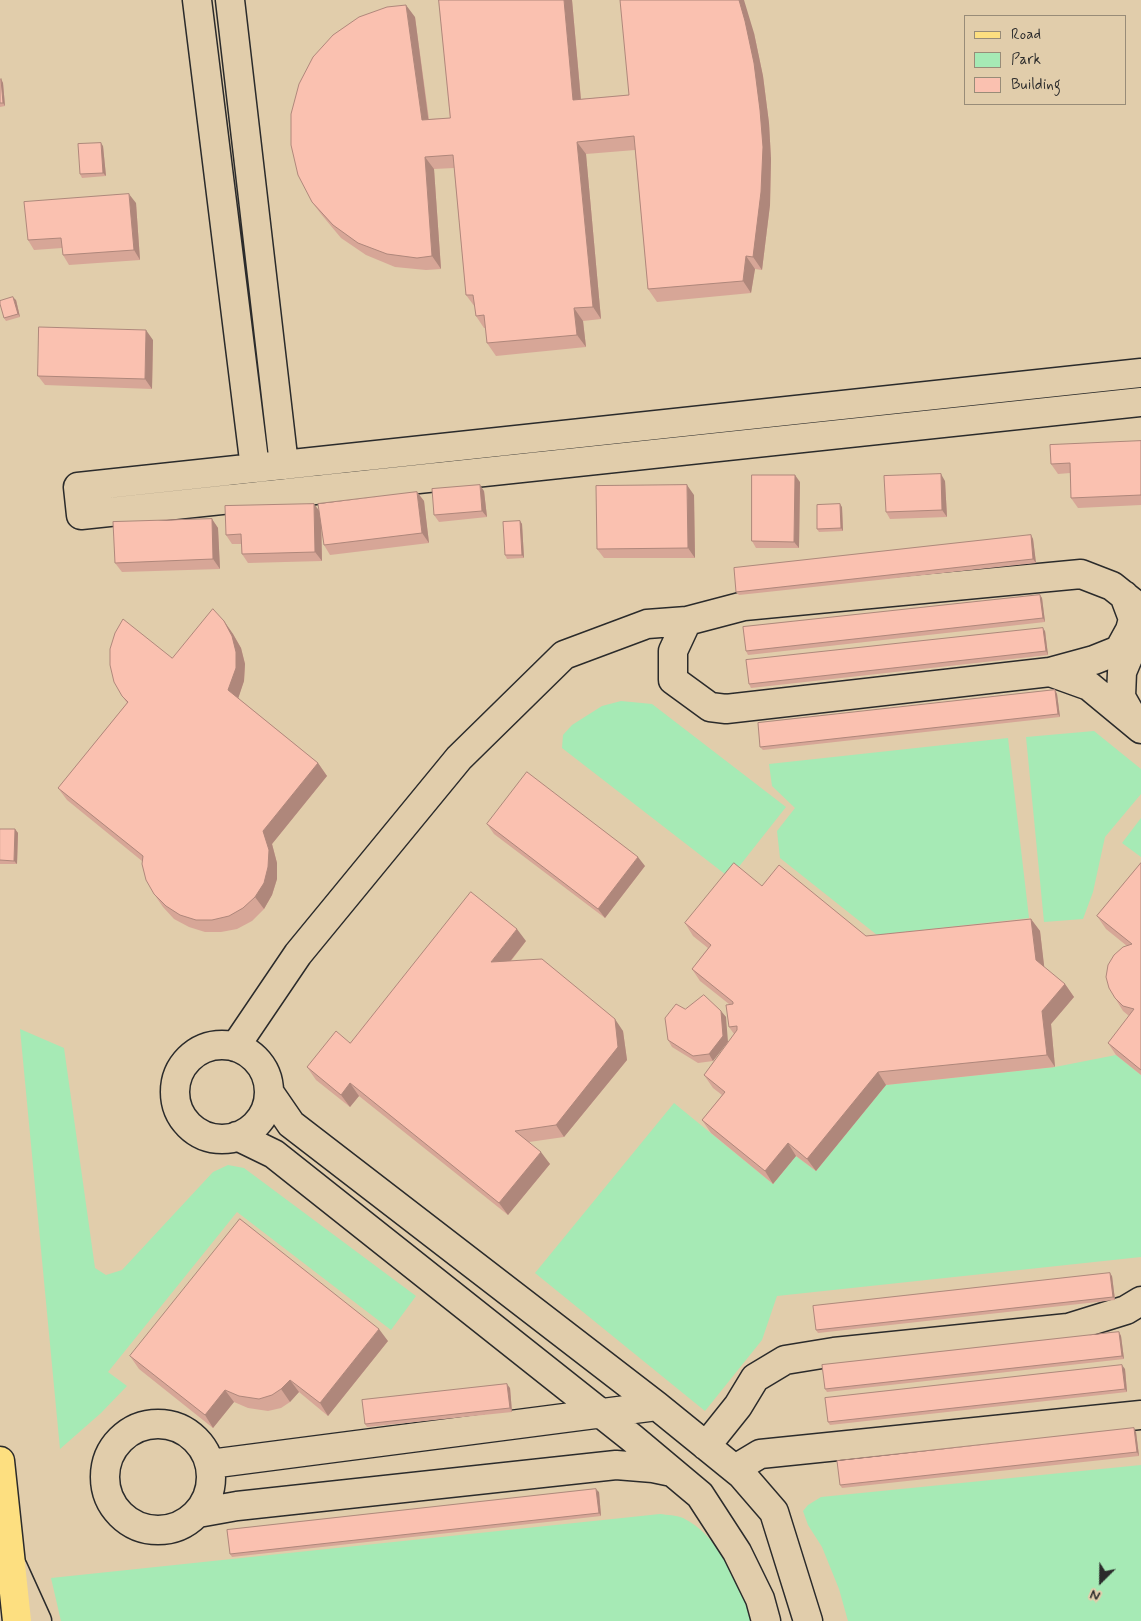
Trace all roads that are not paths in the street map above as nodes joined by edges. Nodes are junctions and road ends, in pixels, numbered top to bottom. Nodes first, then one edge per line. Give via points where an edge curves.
1 (197, 0) edge
2 (230, 0) edge
3 (1141, 373) edge
4 (1141, 402) edge
5 (284, 465) junction
6 (255, 468) junction
7 (1132, 602) edge
8 (686, 621) junction
9 (1141, 648) edge
10 (1050, 672) junction
11 (1139, 727) edge
12 (235, 1047) junction
13 (269, 1092) junction
14 (237, 1136) junction
15 (1141, 1301) edge
16 (618, 1376) junction
17 (657, 1406) junction
18 (600, 1414) junction
19 (1141, 1414) edge
20 (706, 1446) junction
21 (0, 1461) edge
22 (210, 1464) junction
23 (735, 1469) junction
24 (672, 1472) junction
25 (198, 1513) junction
26 (10, 1559) junction
27 (16, 1621) edge
28 (38, 1621) edge
29 (766, 1621) edge
30 (808, 1621) edge

1 - 6 street
2 - 5 street
3 - 5 street
4 - 6 street via 81,515 78,487
5 - 6 street
7 - 8 street via 1112,586 1081,574 744,606
7 - 10 street via 1133,619 1119,650
8 - 10 street via 673,651 674,680 710,707 726,709
8 - 12 street via 647,624 564,655 458,758 298,954
9 - 11 street via 1130,653 1122,672 1121,697
10 - 11 street via 1089,686
12 - 13 street via 260,1064 267,1077
12 - 14 street via 220,1045 206,1048 193,1056 177,1081 176,1096 180,1112 189,1125 202,1134 217,1139
13 - 14 street via 267,1108 259,1122 248,1132
13 - 16 street via 291,1124
14 - 18 street via 274,1154
15 - 20 street via 1126,1310 1068,1328 785,1360 755,1378 738,1406
16 - 17 street
16 - 18 street
17 - 18 street
17 - 20 street
18 - 22 street
18 - 24 street
19 - 23 street via 760,1454
20 - 23 street
21 - 26 main road
22 - 25 street via 212,1481 208,1498
22 - 25 street via 203,1448 191,1435 176,1427 158,1424 141,1427 126,1435 114,1448 107,1464 110,1498 119,1513 133,1524 167,1530 184,1524
23 - 30 street via 774,1512
24 - 25 street via 616,1465 237,1506
24 - 29 street via 700,1495 737,1552 760,1600
26 - 27 main road
26 - 28 street

